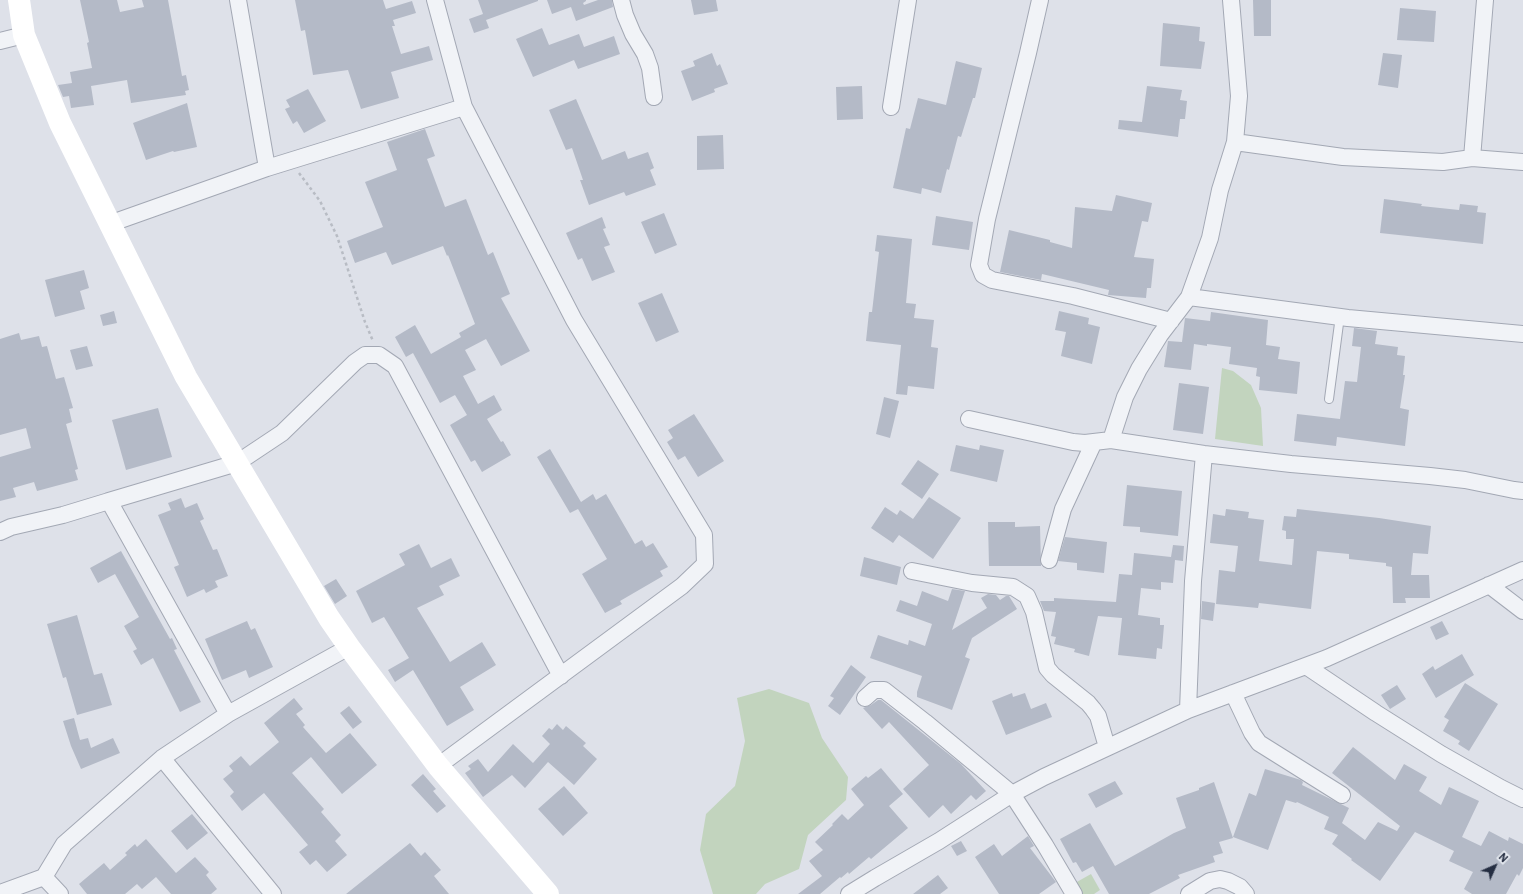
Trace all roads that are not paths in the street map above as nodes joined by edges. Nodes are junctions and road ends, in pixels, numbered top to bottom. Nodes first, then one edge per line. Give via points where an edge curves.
1 (19, 0) edge
2 (238, 0) edge
3 (435, 0) edge
4 (621, 0) edge
5 (908, 0) edge
6 (1040, 0) edge
7 (1231, 0) edge
8 (1485, 0) edge
9 (24, 35) junction
10 (0, 40) edge
11 (654, 97) dead end
12 (464, 107) junction
13 (892, 107) dead end
14 (1235, 142) junction
15 (1472, 158) junction
16 (1523, 162) edge
17 (267, 168) junction
18 (109, 224) junction
19 (1189, 297) junction
20 (1340, 316) junction
21 (1170, 322) junction
22 (1523, 334) edge
23 (1328, 399) dead end
24 (969, 419) dead end
25 (1111, 440) junction
26 (1094, 442) junction
27 (1204, 454) junction
28 (236, 464) junction
29 (1523, 490) edge
30 (109, 501) junction
31 (0, 532) edge
32 (1049, 560) dead end
33 (1523, 570) edge
34 (912, 571) dead end
35 (1489, 585) junction
36 (1523, 611) edge
37 (349, 647) junction
38 (1306, 666) junction
39 (560, 676) junction
40 (1233, 693) junction
41 (865, 698) dead end
42 (1188, 710) junction
43 (228, 714) junction
44 (1107, 747) junction
45 (162, 758) junction
46 (438, 766) junction
47 (1012, 794) junction
48 (1342, 795) dead end
49 (1523, 799) edge
50 (44, 877) junction
51 (0, 893) edge
52 (60, 894) edge
53 (273, 894) edge
54 (548, 894) edge
55 (849, 894) edge
56 (1074, 894) edge
57 (1189, 894) edge
58 (1246, 894) edge

1 - 9 street
2 - 17 street
3 - 12 street
4 - 11 street via 633,34 650,68
5 - 13 street
6 - 21 street via 987,219 979,265 983,275 992,280 1073,296
7 - 14 street via 1240,96
8 - 15 street
9 - 10 street
9 - 18 street via 60,123
12 - 17 street
12 - 39 street via 574,320 704,536 705,564 682,586
14 - 15 street via 1343,157 1443,162
14 - 19 street via 1220,190 1210,238
15 - 16 street
17 - 18 street
18 - 28 street via 186,377
19 - 20 street
19 - 21 street
20 - 22 street
20 - 23 lane
21 - 25 street via 1135,376
24 - 26 street via 1073,442
25 - 26 street
25 - 27 street
26 - 32 street via 1063,509
27 - 29 street via 1430,476
27 - 42 street via 1193,581
28 - 30 street
28 - 37 street
28 - 39 street via 282,433 355,362 365,355 378,355 394,366
30 - 31 street
30 - 43 street
33 - 35 street
34 - 44 street via 972,583 1013,587 1027,596 1034,612 1047,668 1093,709 1098,716
35 - 36 street
35 - 38 street
37 - 43 street
37 - 46 street
38 - 40 street
38 - 49 street via 1441,754
39 - 46 street
40 - 42 street
40 - 48 street via 1259,743
41 - 47 street via 874,690 884,690
42 - 44 street
43 - 45 street
44 - 47 street
45 - 50 street via 64,844
45 - 53 street
46 - 54 street
47 - 55 street
47 - 56 street
50 - 51 street
50 - 52 street
57 - 58 street via 1210,881 1220,879 1240,887

